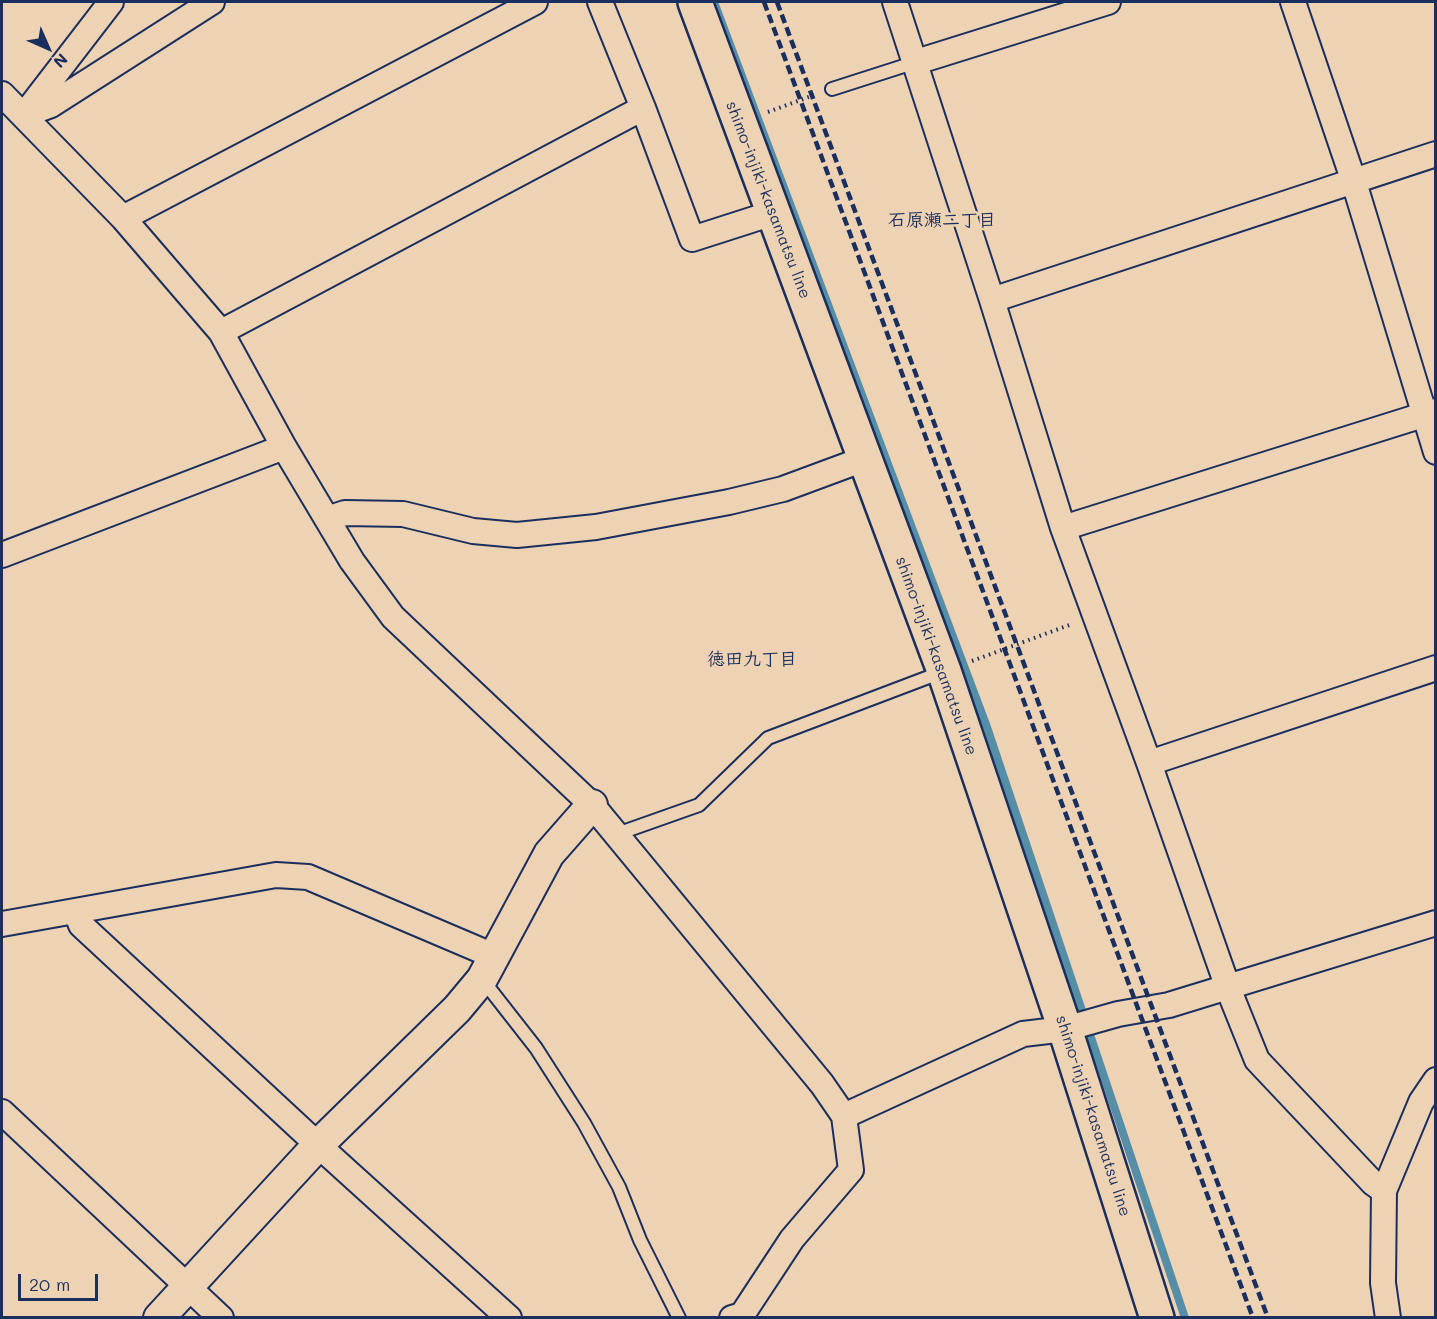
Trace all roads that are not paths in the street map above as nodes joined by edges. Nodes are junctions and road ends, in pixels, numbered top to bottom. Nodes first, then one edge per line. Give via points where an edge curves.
1 (111, 2) edge
2 (212, 2) edge
3 (535, 2) edge
4 (600, 2) edge
5 (695, 2) edge
6 (895, 2) edge
7 (1108, 2) edge
8 (1293, 2) edge
9 (913, 63) junction
10 (832, 89) road end
11 (2, 94) edge
12 (643, 108) junction
13 (24, 115) junction
14 (1436, 154) edge
15 (1353, 179) junction
16 (773, 213) junction
17 (123, 218) junction
18 (992, 300) junction
19 (221, 332) junction
20 (1430, 413) edge
21 (285, 447) junction
22 (1436, 452) edge
23 (864, 459) junction
24 (327, 519) junction
25 (1063, 528) junction
26 (2, 555) edge
27 (1436, 668) edge
28 (944, 671) junction
29 (1149, 763) junction
30 (592, 805) junction
31 (617, 834) junction
32 (76, 912) junction
33 (1436, 923) edge
34 (2, 924) edge
35 (489, 969) junction
36 (1228, 988) junction
37 (1072, 1027) junction
38 (1436, 1080) edge
39 (2, 1112) edge
40 (844, 1116) junction
41 (318, 1145) junction
42 (1384, 1191) junction
43 (187, 1287) junction
44 (159, 1317) edge
45 (220, 1317) edge
46 (509, 1317) edge
47 (679, 1317) edge
48 (732, 1317) edge
49 (1157, 1317) edge
50 (1388, 1317) edge

1 - 13 street
2 - 13 street via 51,105
3 - 17 street
4 - 12 street
5 - 16 main road, shimo-injiki-kasamatsu line
6 - 9 street
7 - 9 street
8 - 15 street
9 - 10 lane
9 - 18 street
11 - 13 street
12 - 16 street via 692,239
12 - 19 street
13 - 17 street
14 - 15 street
15 - 18 street
15 - 20 street
16 - 23 main road, shimo-injiki-kasamatsu line
17 - 19 street
18 - 25 street
19 - 21 street
20 - 22 street
20 - 25 street
21 - 24 street
21 - 26 street
23 - 24 street via 783,489 596,527 517,535 473,531 403,514 345,513
23 - 28 main road, shimo-injiki-kasamatsu line
24 - 30 street via 393,617
25 - 29 street
27 - 29 street
28 - 31 lane via 768,738 699,805
28 - 37 main road, shimo-injiki-kasamatsu line
29 - 36 street
30 - 31 street
30 - 35 street via 549,855
31 - 40 street via 822,1083
32 - 34 street
32 - 35 street via 276,875 308,877 482,951
32 - 41 street via 81,925
33 - 36 street
35 - 41 street via 458,1009
35 - 47 lane via 620,1187 640,1240
36 - 37 street
36 - 42 street via 1257,1060
37 - 40 street via 1023,1034
37 - 49 main road, shimo-injiki-kasamatsu line
38 - 42 street via 1421,1102
39 - 43 street
40 - 48 street via 851,1170 792,1239 742,1315
41 - 43 street
41 - 46 street
42 - 50 street via 1383,1283
43 - 44 street
43 - 45 street

